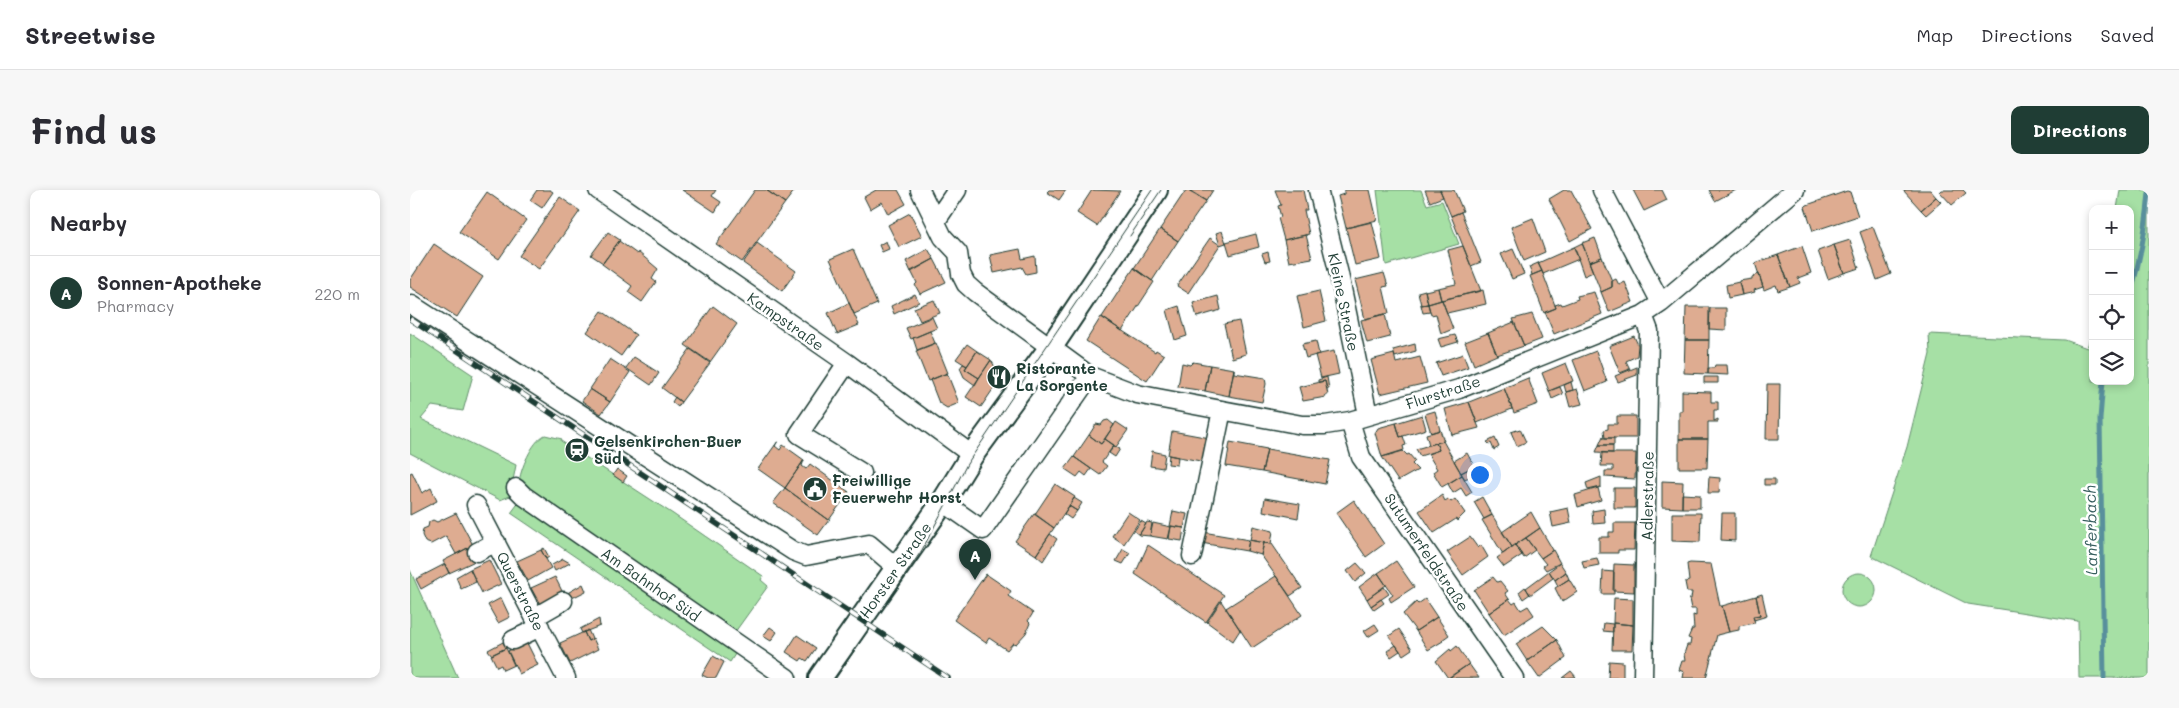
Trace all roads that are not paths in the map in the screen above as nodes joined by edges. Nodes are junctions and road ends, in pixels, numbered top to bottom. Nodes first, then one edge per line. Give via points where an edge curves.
1 (598, 190) edge
2 (920, 190) edge
3 (957, 190) edge
4 (1156, 190) edge
5 (1318, 190) edge
6 (1602, 190) edge
7 (1795, 190) edge
8 (936, 221) junction
9 (1661, 303) junction
10 (412, 305) dead end
11 (1643, 315) junction
12 (1051, 347) junction
13 (847, 363) junction
14 (1090, 376) junction
15 (1222, 410) junction
16 (1368, 415) junction
17 (1350, 421) junction
18 (972, 455) junction
19 (862, 473) dead end
20 (516, 488) dead end
21 (943, 502) junction
22 (476, 505) dead end
23 (496, 542) junction
24 (477, 552) dead end
25 (1192, 556) dead end
26 (896, 567) junction
27 (563, 601) dead end
28 (537, 622) junction
29 (513, 640) dead end
30 (566, 678) edge
31 (787, 678) edge
32 (820, 678) edge
33 (1514, 678) edge
34 (1643, 678) edge

1 - 13 street, Kampstraße
2 - 8 street
3 - 8 street
4 - 12 main road, Horster Straße
5 - 16 street, Kleine Straße
6 - 9 street
7 - 9 street, Flurstraße
8 - 12 street, Flurstraße via 943,237 958,253 966,284
9 - 11 street, Flurstraße
10 - 26 street via 793,551 806,556 869,544
11 - 16 street, Flurstraße via 1459,389
11 - 34 street, Adlerstraße via 1649,340
12 - 14 street, Flurstraße
12 - 18 main road, Horster Straße
13 - 18 street, Kampstraße
13 - 19 street via 799,434
14 - 15 street, Flurstraße via 1137,394
14 - 21 street via 983,530
15 - 17 street, Flurstraße via 1302,424
15 - 25 street
16 - 17 street, Flurstraße
17 - 33 street, Sutumerfeldstraße via 1361,457
18 - 21 main road, Horster Straße
20 - 31 street, Am Bahnhof Süd
21 - 26 main road, Horster Straße
22 - 23 street, Querstraße
23 - 24 street
23 - 28 street, Querstraße
26 - 32 main road, Horster Straße
27 - 28 street
28 - 29 street
28 - 30 street, Querstraße

